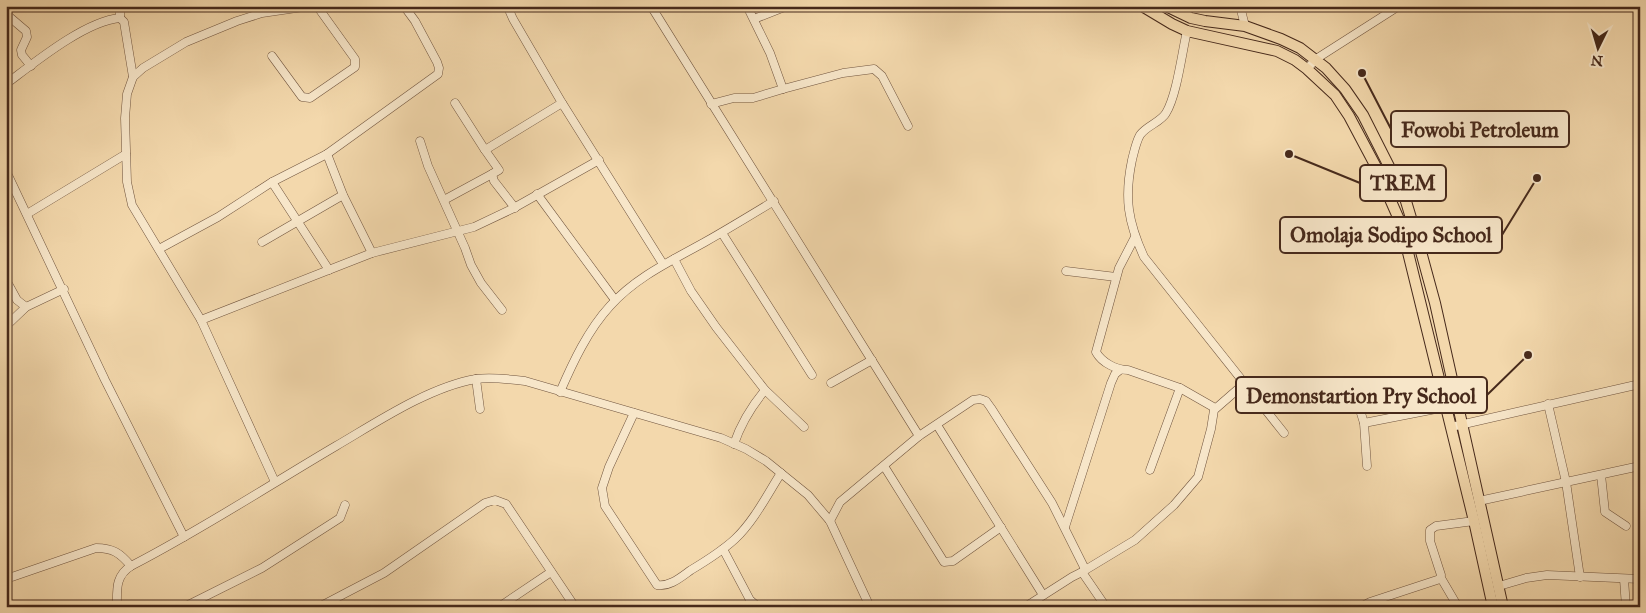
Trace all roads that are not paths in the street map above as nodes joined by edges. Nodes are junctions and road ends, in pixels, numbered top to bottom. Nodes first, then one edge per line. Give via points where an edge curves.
1 (120, 6) edge
2 (310, 6) edge
3 (317, 6) edge
4 (404, 6) edge
5 (511, 6) edge
6 (651, 6) edge
7 (747, 6) edge
8 (787, 6) edge
9 (1142, 6) edge
10 (1166, 6) edge
11 (1240, 6) edge
12 (1382, 6) edge
13 (1399, 6) edge
14 (6, 14) edge
15 (1386, 14) junction
16 (120, 18) junction
17 (754, 18) junction
18 (1245, 26) junction
19 (1187, 31) junction
20 (272, 56) dead end
21 (1316, 59) junction
22 (31, 66) junction
23 (1307, 69) junction
24 (133, 78) junction
25 (6, 84) edge
26 (784, 88) junction
27 (455, 103) dead end
28 (562, 104) junction
29 (712, 104) junction
30 (908, 126) dead end
31 (420, 141) dead end
32 (485, 150) junction
33 (126, 154) junction
34 (327, 154) junction
35 (599, 160) junction
36 (6, 171) edge
37 (492, 174) junction
38 (272, 182) junction
39 (537, 194) junction
40 (343, 195) junction
41 (444, 200) junction
42 (774, 201) junction
43 (515, 208) junction
44 (27, 214) junction
45 (297, 220) junction
46 (458, 231) junction
47 (722, 232) junction
48 (1135, 236) junction
49 (262, 242) dead end
50 (159, 249) junction
51 (372, 253) junction
52 (674, 259) junction
53 (663, 264) junction
54 (329, 270) junction
55 (1066, 271) dead end
56 (1116, 277) junction
57 (6, 280) edge
58 (64, 289) junction
59 (615, 300) junction
60 (26, 306) junction
61 (502, 310) dead end
62 (201, 320) junction
63 (6, 326) edge
64 (872, 360) junction
65 (1120, 370) junction
66 (812, 375) dead end
67 (476, 379) junction
68 (831, 383) dead end
69 (1245, 383) junction
70 (1352, 384) dead end
71 (1640, 384) edge
72 (1180, 388) junction
73 (765, 390) junction
74 (560, 392) junction
75 (1548, 404) junction
76 (1446, 407) junction
77 (1215, 408) junction
78 (480, 409) dead end
79 (634, 413) junction
80 (1364, 423) junction
81 (937, 425) junction
82 (1462, 425) junction
83 (804, 427) dead end
84 (1451, 427) junction
85 (1284, 433) dead end
86 (919, 436) junction
87 (734, 444) junction
88 (884, 466) junction
89 (1367, 466) dead end
90 (1640, 466) edge
91 (1150, 470) dead end
92 (781, 473) junction
93 (1601, 475) junction
94 (275, 482) junction
95 (1566, 482) junction
96 (1479, 501) junction
97 (345, 505) dead end
98 (830, 521) junction
99 (1474, 521) junction
100 (1626, 526) dead end
101 (1001, 527) junction
102 (1065, 527) junction
103 (184, 537) junction
104 (723, 549) junction
105 (131, 566) junction
106 (1084, 570) junction
107 (551, 572) junction
108 (1580, 577) junction
109 (1441, 578) junction
110 (6, 579) edge
111 (1624, 579) junction
112 (1640, 579) edge
113 (1499, 586) junction
114 (1042, 595) junction
115 (770, 606) edge
116 (117, 607) edge
117 (184, 607) edge
118 (319, 607) edge
119 (499, 607) edge
120 (575, 607) edge
121 (870, 607) edge
122 (1025, 607) edge
123 (1106, 607) edge
124 (1361, 607) edge
125 (1458, 607) edge
126 (1493, 607) edge
127 (1503, 607) edge
128 (1626, 607) edge

1 - 16 street
2 - 24 street via 237,21 186,42
3 - 20 street via 355,59 353,69 306,98
4 - 34 street via 437,62 438,74
5 - 28 street via 512,19
6 - 29 street
7 - 17 street
8 - 17 street
9 - 19 main road
10 - 18 main road via 1198,20
11 - 18 street
12 - 15 street
13 - 15 street
14 - 22 street via 26,31 21,50
15 - 21 street
16 - 22 street via 93,26
16 - 24 street via 124,22
17 - 26 street
18 - 21 main road via 1281,39
19 - 23 main road via 1277,51
19 - 48 street via 1174,92 1166,113 1141,134 1134,151 1128,178 1128,212
21 - 23 street
21 - 82 main road via 1345,89 1363,115 1405,198 1434,302
22 - 25 street
23 - 76 main road via 1350,116 1393,204 1409,251
24 - 33 street via 127,94
26 - 29 street via 753,98 734,98
26 - 30 street via 842,73 874,69 882,76
27 - 32 street
28 - 32 street
28 - 35 street
29 - 42 street
31 - 41 street
32 - 37 street via 499,170
33 - 44 street
33 - 50 street via 132,205
34 - 38 street
34 - 40 street
35 - 39 street
35 - 53 street
36 - 44 street
37 - 41 street
37 - 43 street via 494,182
38 - 45 street
38 - 50 street via 218,217
39 - 43 street
39 - 59 street
40 - 45 street
40 - 51 street
41 - 46 street
42 - 47 street
42 - 64 street
43 - 46 street
44 - 58 street
45 - 49 street
45 - 54 street
46 - 51 street
46 - 61 street via 481,283
47 - 52 street
47 - 66 street
48 - 56 street
48 - 69 street via 1144,257
50 - 62 street
51 - 54 street
52 - 53 street
52 - 73 street via 711,320
53 - 59 street
54 - 62 street
55 - 56 street
56 - 65 street via 1096,352 1099,358
57 - 60 street via 17,300
58 - 60 street
58 - 103 street via 105,380
59 - 74 street via 596,324
60 - 63 street
62 - 94 street
64 - 68 street
64 - 86 street
65 - 72 street
65 - 102 street via 1111,383
67 - 74 street via 525,381
67 - 78 street
67 - 94 street via 414,401
69 - 77 street
69 - 85 street
70 - 80 street
71 - 75 street
72 - 77 street
72 - 91 street
73 - 83 street
73 - 87 street via 748,411
74 - 79 street
75 - 82 street
75 - 95 street
76 - 80 street
76 - 84 main road
77 - 106 street via 1194,482 1135,540
79 - 87 street
79 - 104 street via 602,488 605,506 629,544 657,585 662,586
80 - 89 street
81 - 86 street
81 - 101 street
81 - 102 street via 973,400 986,401
82 - 84 street
82 - 96 main road
84 - 99 main road
86 - 88 street
87 - 92 street
88 - 98 street via 840,502
88 - 101 street via 944,562 953,561
90 - 93 street
92 - 98 street via 808,495
92 - 104 street via 749,523
93 - 95 street
93 - 100 street via 1605,512
94 - 103 street
95 - 96 street
95 - 108 street
96 - 113 main road
97 - 117 street via 340,518 262,568
98 - 121 street
99 - 109 street via 1436,526 1430,530
99 - 126 main road
101 - 114 street
102 - 106 street
103 - 105 street
104 - 115 street via 750,600 757,606
105 - 110 street via 116,552 96,548
105 - 116 street via 123,571 118,582
106 - 114 street
106 - 123 street
107 - 118 street via 506,504 495,500 485,503 384,573
107 - 119 street
107 - 120 street
108 - 111 street
108 - 113 street via 1540,576
109 - 124 street
109 - 125 street
111 - 112 street
111 - 128 street
113 - 127 main road
114 - 122 street

